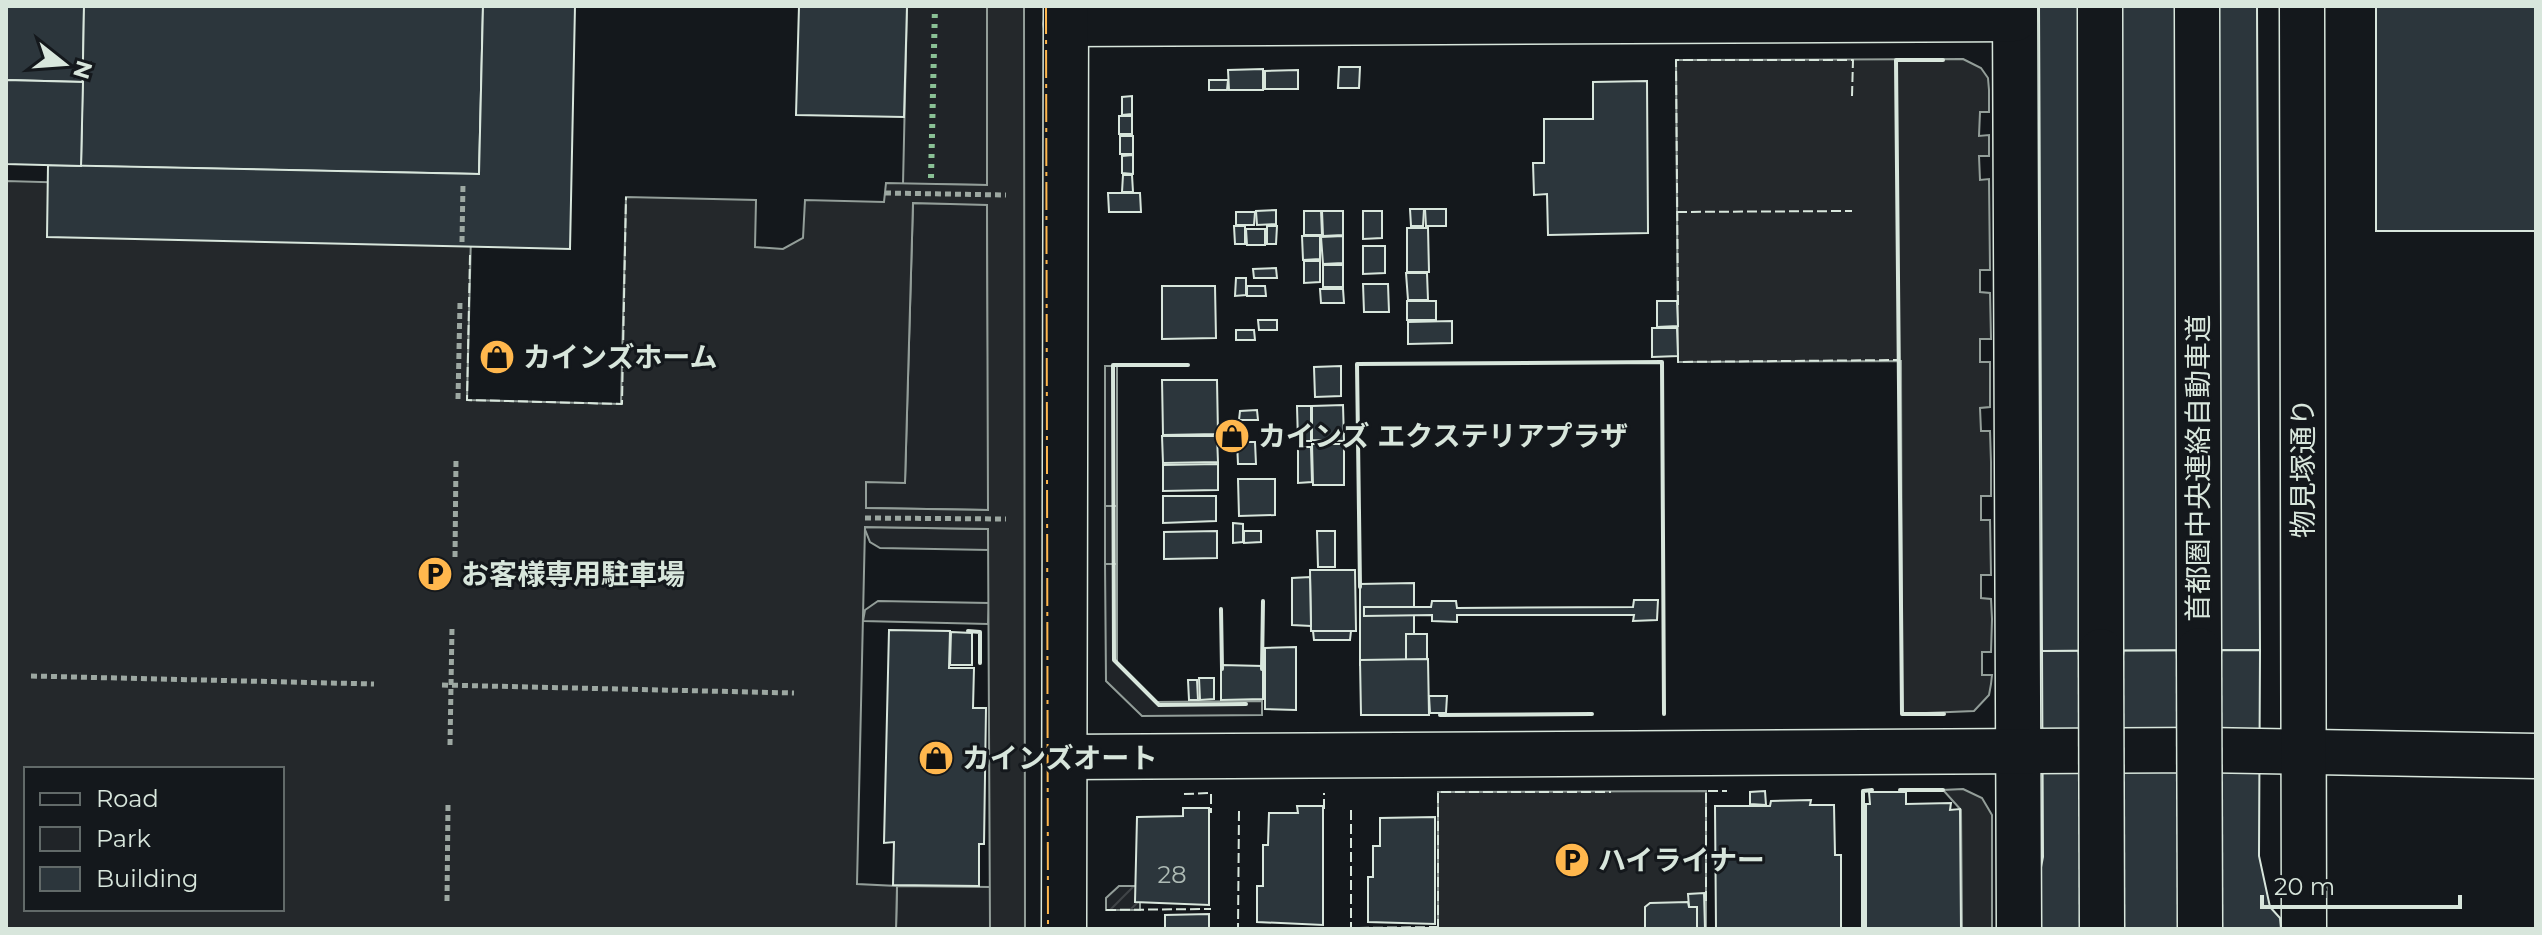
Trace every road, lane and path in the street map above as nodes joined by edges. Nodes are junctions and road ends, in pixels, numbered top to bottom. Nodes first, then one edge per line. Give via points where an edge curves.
1 (2100, 6) edge
2 (2197, 6) edge
3 (2302, 6) edge
4 (2015, 13) edge
5 (1066, 15) edge
6 (463, 183) dead end
7 (885, 193) dead end
8 (1006, 195) dead end
9 (462, 242) dead end
10 (460, 302) dead end
11 (458, 399) dead end
12 (456, 458) dead end
13 (865, 518) dead end
14 (1006, 519) dead end
15 (455, 557) dead end
16 (452, 628) dead end
17 (31, 676) dead end
18 (374, 684) dead end
19 (442, 685) dead end
20 (451, 685) junction
21 (794, 693) dead end
22 (450, 745) dead end
23 (2018, 751) junction
24 (2304, 753) junction
25 (2536, 756) edge
26 (1063, 757) junction
27 (448, 804) dead end
28 (447, 901) dead end
29 (1064, 929) edge
30 (2019, 929) edge
31 (2102, 929) edge
32 (2200, 929) edge
33 (2304, 929) edge

1 - 31 main road, bridge
2 - 32 main road, 首都圏中央連絡自動車道, bridge
3 - 24 main road, 物見塚通り
4 - 5 main road
4 - 23 main road
5 - 26 main road
6 - 9 path
7 - 8 path
10 - 11 path
12 - 15 path
13 - 14 path
16 - 20 path
17 - 18 path
19 - 20 path
20 - 21 path
20 - 22 path
23 - 24 main road
23 - 26 main road
23 - 30 main road
24 - 25 main road
24 - 33 main road, 物見塚通り
26 - 29 main road
27 - 28 path

